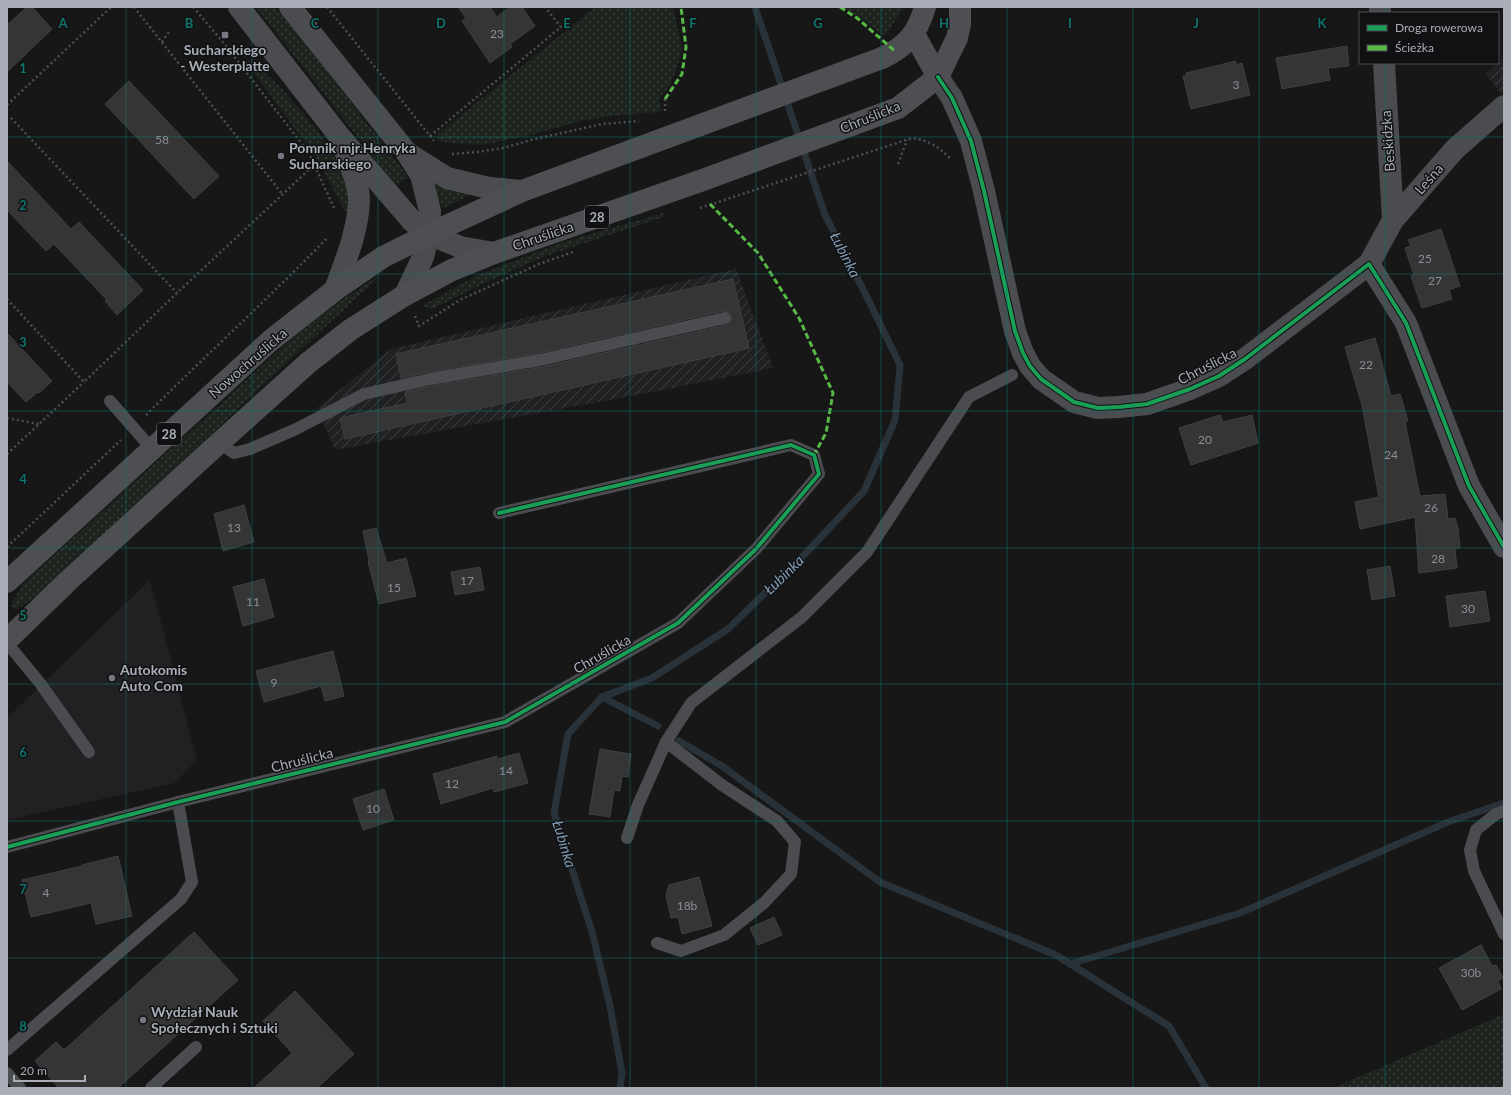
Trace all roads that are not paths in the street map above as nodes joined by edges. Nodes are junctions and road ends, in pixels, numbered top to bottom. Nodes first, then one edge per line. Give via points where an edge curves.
1 (239, 7) edge
2 (290, 7) edge
3 (925, 7) edge
4 (960, 7) edge
5 (914, 34) junction
6 (1384, 64) edge
7 (938, 77) junction
8 (1504, 106) edge
9 (340, 137) junction
10 (407, 153) junction
11 (522, 191) junction
12 (1393, 220) junction
13 (429, 234) junction
14 (494, 253) junction
15 (1369, 264) junction
16 (335, 290) junction
17 (408, 303) junction
18 (725, 318) dead end
19 (1012, 375) dead end
20 (110, 401) dead end
21 (219, 443) junction
22 (152, 449) junction
23 (499, 514) dead end
24 (1504, 547) edge
25 (7, 582) edge
26 (7, 642) edge
27 (666, 742) junction
28 (89, 752) dead end
29 (178, 802) junction
30 (1504, 811) edge
31 (627, 838) dead end
32 (7, 847) edge
33 (1504, 934) edge
34 (657, 943) dead end
35 (196, 1047) dead end
36 (7, 1050) edge
37 (7, 1073) edge
38 (20, 1088) edge
39 (151, 1088) edge

1 - 9 street
2 - 10 street
3 - 5 main road, 28
4 - 7 main road, 28 via 957,38
5 - 7 main road
5 - 11 main road, 28 via 896,52 882,58
6 - 12 street, Beskidzka
7 - 14 main road, Chruślicka / 28 via 898,108
7 - 15 street, Chruślicka via 952,98 971,142 1015,331 1023,353 1041,379 1074,402 1098,408 1118,407 1147,404 1190,390 1219,376 1245,359
8 - 12 street, Leśna via 1455,149
9 - 13 street via 413,222
9 - 16 street via 356,183 359,201 353,234
10 - 11 street via 447,178 489,188
10 - 13 street via 421,175 430,211
11 - 13 main road, Nowochruślicka / 28
12 - 15 street, Leśna
13 - 14 street via 460,247
13 - 16 main road, Nowochruślicka / 28 via 383,257
13 - 17 street
14 - 17 main road, 28 via 452,270
15 - 24 street via 1406,323 1469,486
16 - 22 main road, Nowochruślicka / 28 via 270,341
17 - 21 main road, 28 via 350,330 308,363
18 - 21 lane via 540,360 430,379 364,394 294,430 234,453
19 - 27 lane via 969,397 867,552 802,617 691,703
20 - 22 lane
21 - 26 main road, 28 via 68,581
22 - 25 main road, Nowochruślicka / 28
23 - 29 lane, Chruślicka via 792,445 814,455 819,474 756,548 678,623 506,722
26 - 28 lane
27 - 31 lane via 638,805
27 - 34 lane via 722,785 777,821 795,842 791,874 764,902 724,935 681,951
29 - 32 lane, Chruślicka
29 - 36 lane via 192,882 181,899
30 - 33 lane via 1496,814 1476,830 1470,850 1474,871
35 - 39 lane
37 - 38 lane

